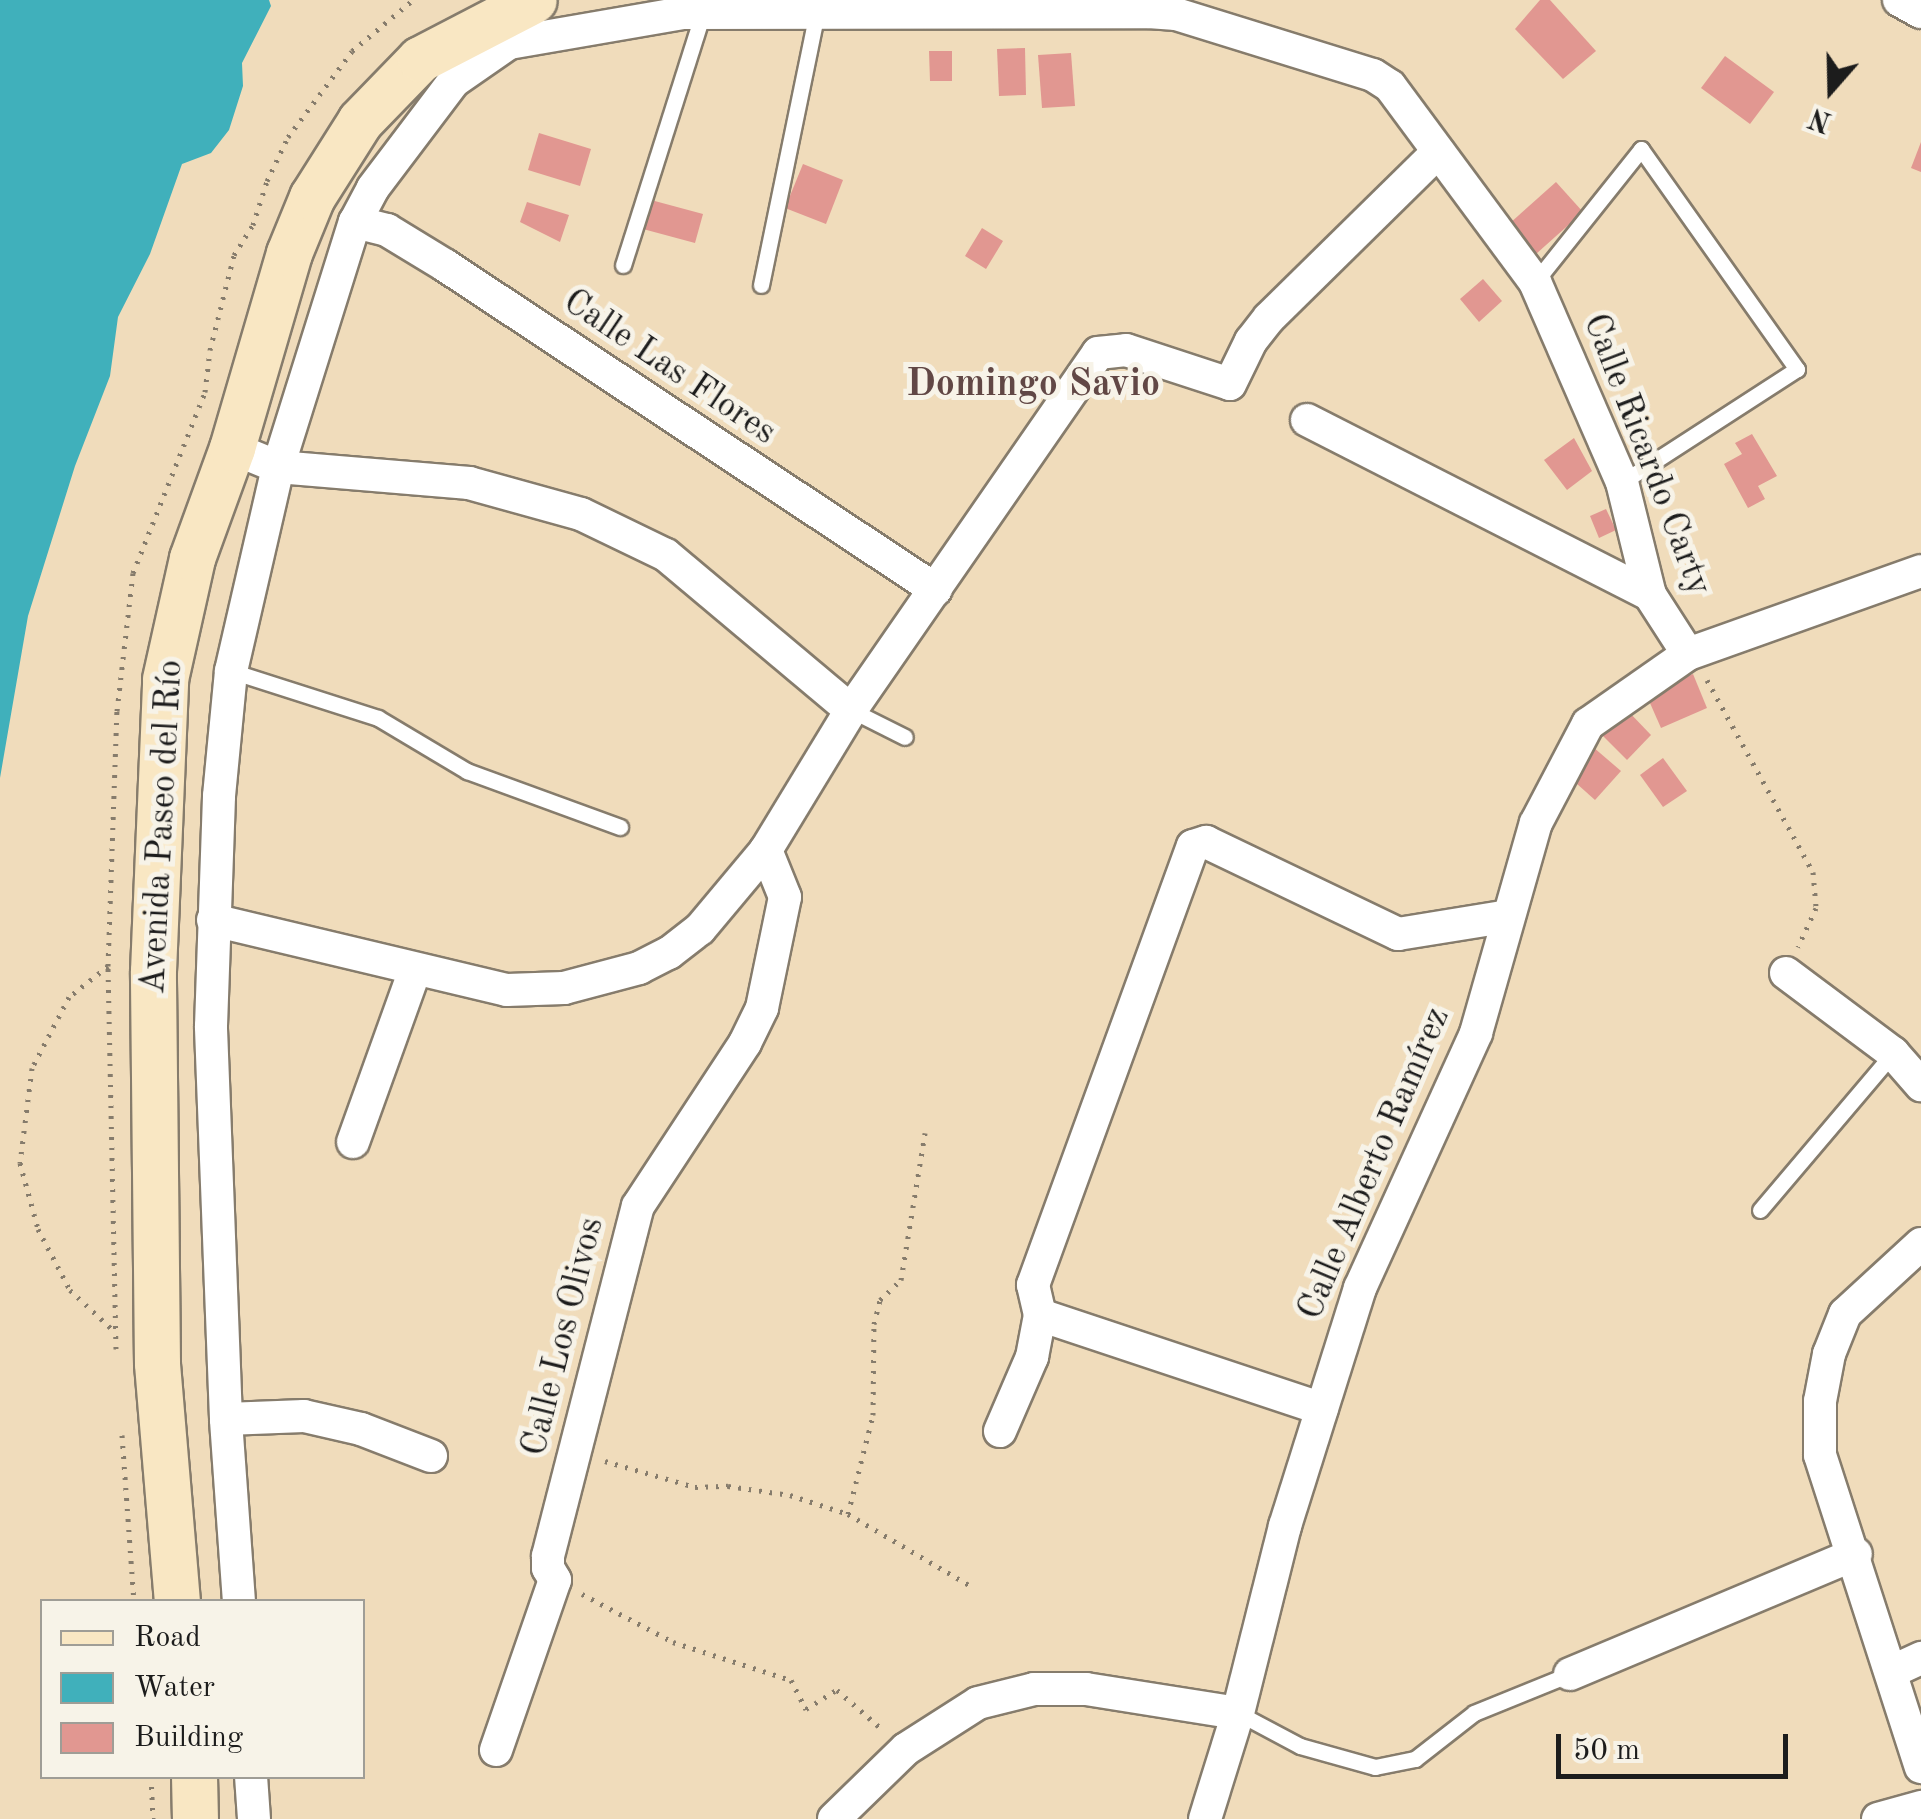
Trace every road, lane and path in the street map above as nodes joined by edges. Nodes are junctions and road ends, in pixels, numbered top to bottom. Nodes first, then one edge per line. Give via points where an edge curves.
1 (534, 0) edge
2 (1898, 0) edge
3 (1921, 12) edge
4 (703, 13) junction
5 (817, 13) junction
6 (1438, 152) junction
7 (355, 222) junction
8 (624, 265) dead end
9 (1535, 282) junction
10 (761, 284) dead end
11 (1307, 420) dead end
12 (232, 448) junction
13 (278, 467) junction
14 (1622, 482) junction
15 (1921, 571) edge
16 (936, 590) junction
17 (1650, 595) junction
18 (1688, 654) junction
19 (231, 671) junction
20 (851, 710) junction
21 (905, 737) dead end
22 (620, 826) dead end
23 (766, 850) junction
24 (1509, 916) junction
25 (213, 920) junction
26 (108, 966) dead end
27 (415, 970) junction
28 (1786, 973) joint
29 (1893, 1054) junction
30 (1921, 1085) edge
31 (925, 1134) dead end
32 (353, 1142) dead end
33 (1760, 1210) dead end
34 (1921, 1244) edge
35 (1040, 1315) junction
36 (115, 1332) dead end
37 (1322, 1409) junction
38 (226, 1419) junction
39 (1000, 1431) dead end
40 (578, 1453) junction
41 (431, 1456) dead end
42 (848, 1514) junction
43 (1856, 1554) junction
44 (554, 1580) junction
45 (974, 1588) dead end
46 (177, 1599) edge
47 (239, 1599) edge
48 (1907, 1664) edge
49 (1570, 1674) joint
50 (1238, 1714) junction
51 (906, 1749) junction
52 (496, 1750) dead end
53 (1921, 1767) edge
54 (151, 1779) edge
55 (194, 1779) edge
56 (251, 1779) edge
57 (1921, 1807) edge
58 (152, 1819) edge
59 (194, 1819) edge
60 (254, 1819) edge
61 (834, 1819) edge
62 (1205, 1819) edge
63 (1878, 1819) edge

1 - 12 street, Avenida Paseo del Río via 420,59 360,121 312,197 289,253
2 - 3 street
4 - 5 street, Calle Ricardo Carty
4 - 7 street, Calle Ricardo Carty via 509,42 454,81
4 - 8 lane
5 - 6 street, Calle Ricardo Carty via 1176,14 1374,75 1390,86
5 - 10 lane
6 - 9 street, Calle Ricardo Carty
6 - 16 street via 1269,318 1230,384 1126,350 1098,353
7 - 13 street, Avenida Paseo del Río
7 - 16 street, Calle Las Flores via 387,230 446,266
9 - 14 street, Calle Ricardo Carty
9 - 14 lane via 1641,149 1797,369
11 - 17 street
12 - 13 street
12 - 46 street, Avenida Paseo del Río via 192,558 165,679 153,972 157,1363
13 - 19 street, Avenida Paseo del Río
13 - 20 street via 469,483 581,514 666,555
14 - 17 street, Calle Ricardo Carty
15 - 18 street, Calle Alberto Ramírez
16 - 20 street
17 - 18 street, Calle Ricardo Carty
18 - 24 street, Calle Alberto Ramírez via 1588,724 1536,822
18 - 28 path via 1722,702 1812,872 1816,908
19 - 22 lane via 378,718 466,771
19 - 25 street, Avenida Paseo del Río
20 - 21 lane
20 - 23 street
23 - 27 street via 700,929 639,968 564,988 507,990
23 - 40 street, Calle Los Olivos via 785,897 762,1008 638,1206
24 - 35 street via 1398,934 1198,842 1176,887 1034,1285
24 - 37 street, Calle Alberto Ramírez via 1476,1034 1360,1288
25 - 27 street
25 - 38 street, Avenida Paseo del Río
26 - 36 path via 69,996 32,1068 20,1162 38,1230 70,1290
27 - 32 street
28 - 29 street
29 - 30 street
29 - 33 lane
31 - 42 path via 900,1280 880,1300 874,1324 874,1415
34 - 43 street via 1844,1314 1820,1401 1820,1455
35 - 37 street
35 - 39 street via 1032,1358
37 - 50 street, Calle Alberto Ramírez via 1284,1526
38 - 41 street via 304,1416
38 - 47 street, Avenida Paseo del Río
40 - 42 path via 696,1487 790,1495
40 - 44 street, Calle Los Olivos via 548,1556
42 - 45 path
43 - 48 street
43 - 49 street
44 - 51 path via 673,1642 790,1680 806,1709 837,1690
44 - 52 street, Calle Los Olivos
48 - 53 street
49 - 50 lane via 1474,1713 1415,1759 1375,1768 1300,1746
50 - 51 street via 1086,1689 1034,1689 978,1703
50 - 62 street, Calle Alberto Ramírez
51 - 61 street
54 - 58 path
55 - 59 street
56 - 60 street
57 - 63 street

